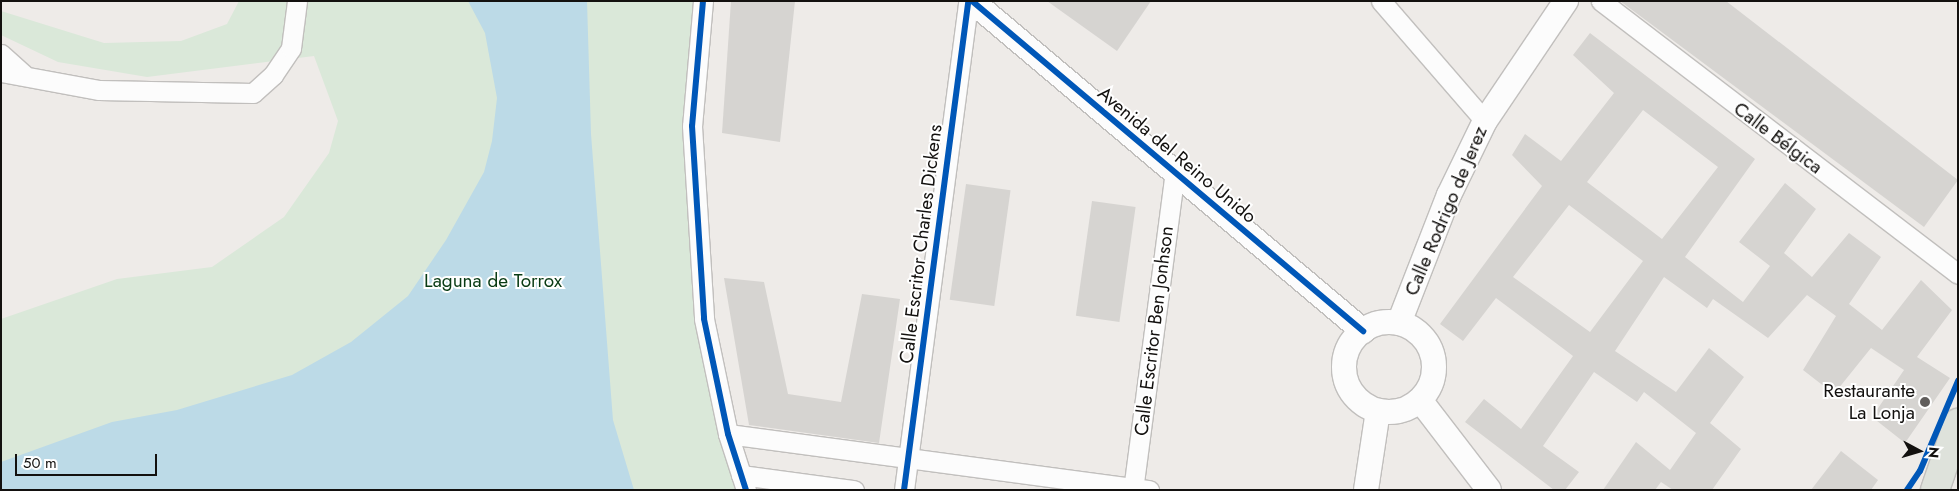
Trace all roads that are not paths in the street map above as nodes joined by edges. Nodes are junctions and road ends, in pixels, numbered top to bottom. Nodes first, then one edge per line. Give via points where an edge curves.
1 (298, 1) edge
2 (703, 1) edge
3 (968, 1) edge
4 (972, 1) edge
5 (1381, 1) edge
6 (1566, 1) edge
7 (1601, 1) edge
8 (1, 54) edge
9 (1, 72) edge
10 (23, 74) junction
11 (1485, 121) junction
12 (1175, 173) junction
13 (1958, 274) edge
14 (1399, 323) junction
15 (1363, 330) junction
16 (1420, 400) junction
17 (1378, 411) junction
18 (1958, 423) edge
19 (728, 434) junction
20 (908, 458) junction
21 (743, 482) edge
22 (1139, 489) edge
23 (854, 490) edge
24 (904, 490) edge
25 (1366, 490) edge
26 (1489, 490) edge
27 (1935, 490) edge

1 - 10 street via 291,48 273,75 253,93 99,90
2 - 19 street via 692,126 696,224 704,318
3 - 20 street, Calle Escritor Charles Dickens
4 - 12 street, Avenida del Reino Unido
5 - 11 street
6 - 11 street, Calle Rodrigo de Jerez
7 - 13 street, Calle Bélgica
8 - 10 street
9 - 10 street
11 - 14 street, Calle Rodrigo de Jerez via 1449,195
12 - 15 street, Avenida del Reino Unido
12 - 22 street, Calle Escritor Ben Jonhson
14 - 15 street via 1380,323
14 - 16 street via 1423,337 1432,355 1433,376
15 - 17 street via 1346,354 1346,375 1354,395
16 - 17 street via 1400,411
16 - 26 street
17 - 25 street
18 - 27 main road
19 - 20 street
19 - 21 street
20 - 22 street
20 - 24 street, Calle Escritor Charles Dickens
21 - 23 street

